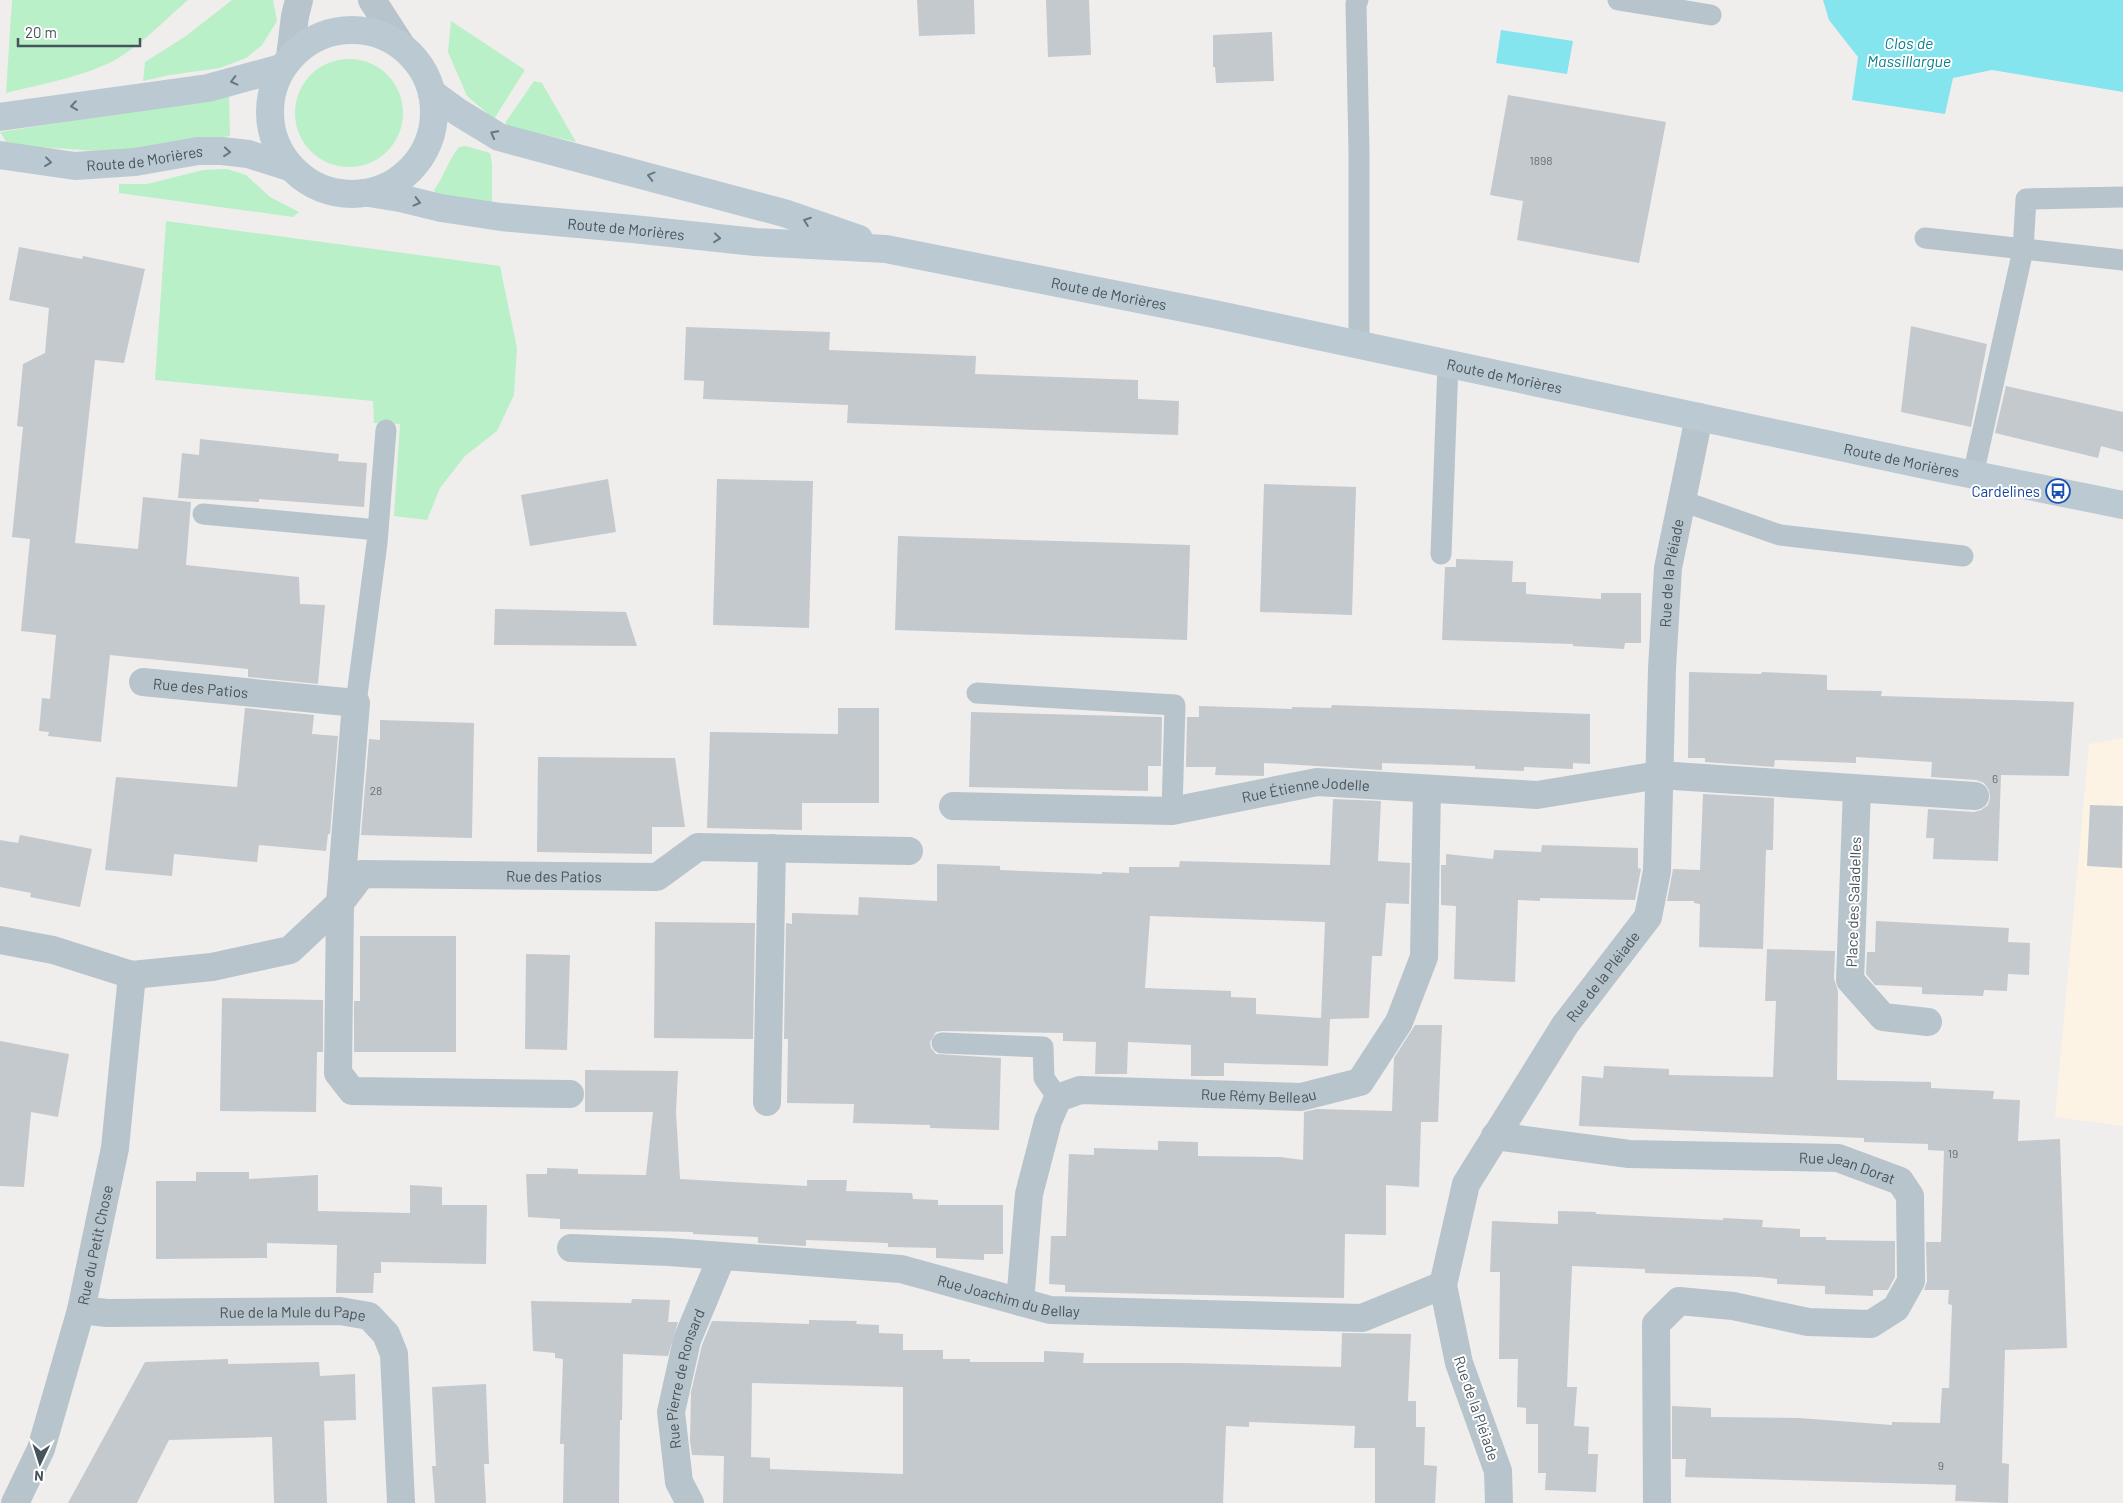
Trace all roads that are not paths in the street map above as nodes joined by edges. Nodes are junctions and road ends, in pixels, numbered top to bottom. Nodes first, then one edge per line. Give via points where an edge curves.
1 (299, 0) edge
2 (372, 0) edge
3 (1358, 0) edge
4 (1618, 0) edge
5 (1711, 15) dead end
6 (401, 45) junction
7 (286, 63) junction
8 (432, 93) junction
9 (0, 117) edge
10 (0, 155) edge
11 (289, 166) junction
12 (369, 193) junction
13 (2123, 197) edge
14 (1925, 238) dead end
15 (886, 249) junction
16 (2023, 250) junction
17 (2123, 260) edge
18 (1359, 344) junction
19 (1448, 364) junction
20 (1699, 417) junction
21 (386, 430) dead end
22 (1974, 475) junction
23 (1682, 501) junction
24 (2123, 505) edge
25 (204, 514) dead end
26 (378, 530) junction
27 (1441, 554) dead end
28 (1963, 556) dead end
29 (144, 682) dead end
30 (977, 694) dead end
31 (356, 703) junction
32 (1659, 775) junction
33 (1427, 789) junction
34 (1857, 789) junction
35 (1975, 796) dead end
36 (953, 806) dead end
37 (1172, 811) junction
38 (772, 848) junction
39 (909, 851) dead end
40 (340, 903) junction
41 (0, 940) edge
42 (132, 976) junction
43 (1928, 1022) dead end
44 (942, 1043) dead end
45 (570, 1094) dead end
46 (1058, 1098) junction
47 (767, 1102) dead end
48 (1494, 1136) junction
49 (571, 1248) dead end
50 (722, 1256) junction
51 (1443, 1285) junction
52 (1020, 1302) junction
53 (81, 1310) junction
54 (15, 1503) edge
55 (401, 1503) edge
56 (690, 1503) edge
57 (1499, 1503) edge
58 (1656, 1503) edge

1 - 7 street
2 - 6 street
3 - 18 lane
4 - 5 lane
6 - 7 main road via 379,34 356,30 331,32 309,42
6 - 8 main road via 420,66
7 -> 9 main road via 208,88
7 - 11 main road via 271,92 269,119 276,144
8 - 12 main road via 435,119 428,145 414,167 394,183
15 -> 8 main road, Route de Morières via 784,213 499,137
10 -> 11 main road, Route de Morières via 75,166 222,151 248,154
11 - 12 main road via 306,181 326,191 347,195
12 -> 15 main road, Route de Morières via 501,218 755,242
13 - 16 lane via 2026,199
14 - 16 lane
15 - 18 main road, Route de Morières
16 - 17 lane
16 - 22 lane
18 - 19 main road, Route de Morières
19 - 20 main road, Route de Morières
19 - 27 lane
20 - 22 main road, Route de Morières
20 - 23 street, Rue de la Pléiade
21 - 26 lane
22 - 24 main road, Route de Morières
23 - 28 lane via 1780,535
23 - 32 street, Rue de la Pléiade via 1668,568
25 - 26 lane
26 - 31 lane
29 - 31 street, Rue des Patios
30 - 37 lane via 1175,705
31 - 40 street
32 - 33 street, Rue Étienne Jodelle via 1537,795
32 - 34 street
32 - 48 street, Rue de la Pléiade via 1657,871 1648,917 1565,1025
33 - 37 street, Rue Étienne Jodelle via 1317,782
33 - 46 street, Rue Rémy Belleau via 1424,957 1399,1022 1360,1082 1301,1097 1080,1090
34 - 35 street
34 - 43 street, Place des Saladelles via 1850,980 1883,1017
36 - 37 street, Rue Étienne Jodelle
38 - 39 street, Rue des Patios
38 - 40 street, Rue des Patios via 698,847 657,877 362,874
38 - 47 street
40 - 42 street, Rue des Patios via 290,950 212,968
40 - 45 street via 338,1073 352,1091
41 - 42 street via 53,950
42 - 53 street, Rue du Petit Chose via 115,1148
44 - 46 lane via 1043,1047 1044,1078
46 - 52 street via 1048,1121 1029,1194
48 - 51 street, Rue de la Pléiade via 1466,1184
48 - 58 street, Rue Jean Dorat via 1629,1154 1838,1158 1900,1181 1910,1196 1911,1281 1896,1308 1871,1324 1808,1322 1733,1306 1679,1301 1656,1324
49 - 50 street, Rue Joachim du Bellay
50 - 52 street, Rue Joachim du Bellay via 901,1269
50 - 56 street, Rue Pierre de Ronsard via 687,1340 670,1412 679,1482
51 - 52 street, Rue Joachim du Bellay via 1362,1318 1050,1310
51 - 57 street, Rue de la Pléiade via 1459,1363 1498,1471
53 - 54 street, Rue du Petit Chose via 42,1449
53 - 55 street, Rue de la Mule du Pape via 107,1313 340,1311 369,1316 386,1334 394,1354

